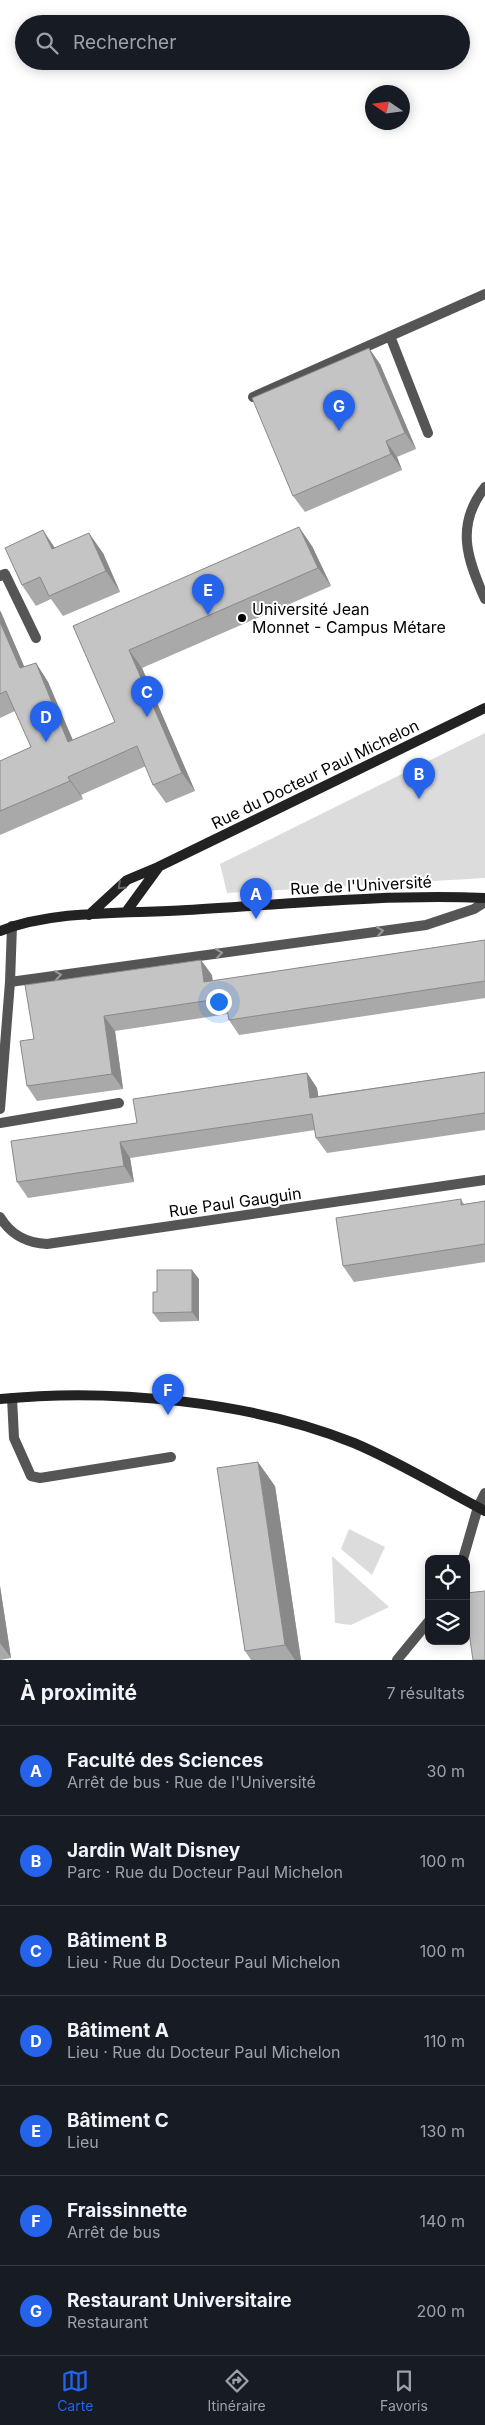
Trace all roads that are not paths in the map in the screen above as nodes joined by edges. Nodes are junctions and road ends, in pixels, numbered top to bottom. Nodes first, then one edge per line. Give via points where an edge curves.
1 (485, 294) edge
2 (390, 336) junction
3 (253, 397) edge
4 (428, 433) dead end
5 (485, 487) edge
6 (0, 576) edge
7 (485, 599) edge
8 (36, 638) dead end
9 (485, 708) edge
10 (158, 867) junction
11 (485, 898) edge
12 (485, 902) edge
13 (126, 912) junction
14 (89, 916) junction
15 (12, 926) junction
16 (0, 931) edge
17 (10, 982) junction
18 (119, 1103) dead end
19 (0, 1109) edge
20 (0, 1123) edge
21 (485, 1180) edge
22 (0, 1217) edge
23 (12, 1398) junction
24 (0, 1399) edge
25 (171, 1457) dead end
26 (485, 1493) edge
27 (482, 1509) edge
28 (465, 1555) edge
29 (425, 1626) edge
30 (397, 1660) edge

1 - 2 street
2 - 3 street
2 - 4 street
5 - 7 street via 475,500 466,534 470,564
6 - 8 street via 5,574
9 - 10 street, Rue du Docteur Paul Michelon
10 - 13 street, Rue du Docteur Paul Michelon
10 -> 14 street, Rue du Docteur Paul Michelon via 127,880
11 - 13 street, Rue de l'Université via 425,895
17 -> 12 street via 426,925 474,909
13 - 14 street, Rue de l'Université
14 - 15 street, Rue de l'Université via 46,918
15 - 16 street, Rue de l'Université
15 - 17 street
17 - 19 street
18 - 20 street
21 - 22 street, Rue Paul Gauguin via 47,1244 32,1243 17,1236
23 - 24 street
23 - 25 street via 14,1438 31,1476 40,1478
23 - 27 street via 51,1395 184,1402 229,1408 353,1443 394,1461
26 - 27 street
27 - 28 street
29 - 30 street

